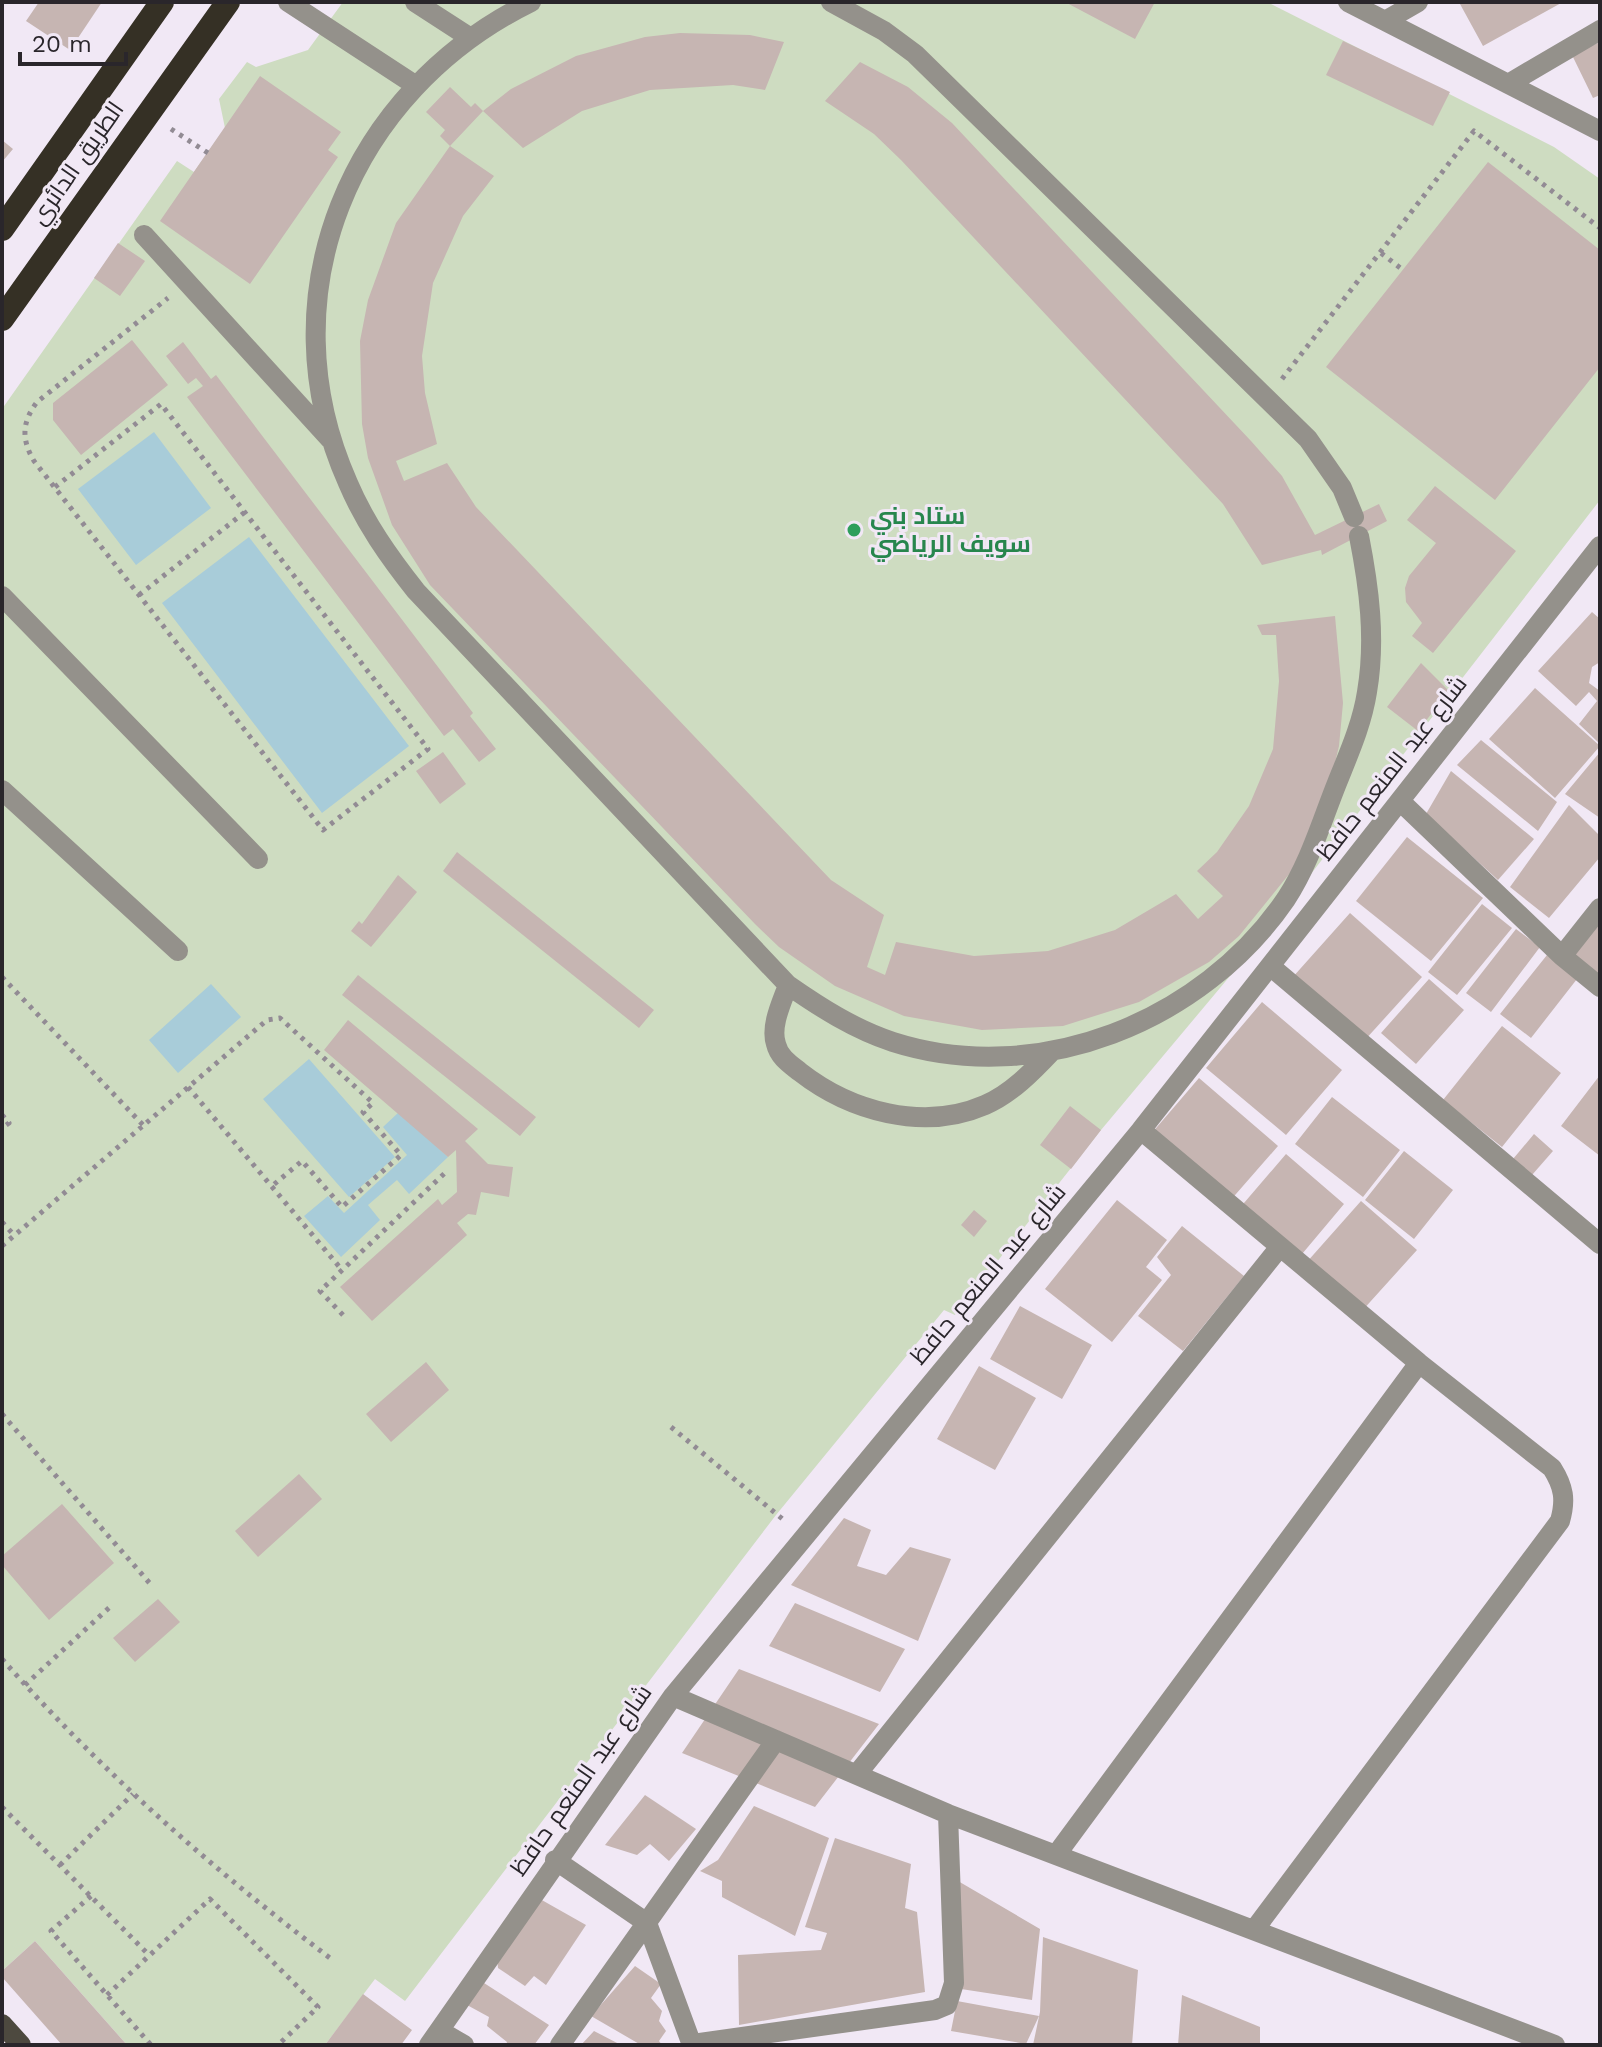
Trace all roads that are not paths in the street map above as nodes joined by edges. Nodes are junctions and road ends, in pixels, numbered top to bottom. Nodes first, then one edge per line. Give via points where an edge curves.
1 (162, 2) edge
2 (228, 2) edge
3 (288, 2) edge
4 (415, 2) edge
5 (531, 2) edge
6 (831, 2) edge
7 (1348, 2) edge
8 (1418, 2) edge
9 (1385, 21) junction
10 (1600, 30) edge
11 (469, 37) junction
12 (1508, 84) junction
13 (415, 85) junction
14 (1600, 131) edge
15 (2, 229) edge
16 (144, 235) dead end
17 (2, 319) edge
18 (333, 442) junction
19 (1600, 546) edge
20 (2, 596) edge
21 (2, 790) edge
22 (1400, 801) junction
23 (258, 859) dead end
24 (1600, 908) edge
25 (178, 951) dead end
26 (1562, 956) junction
27 (1270, 966) junction
28 (788, 985) junction
29 (1600, 987) edge
30 (1052, 1051) junction
31 (1141, 1130) junction
32 (1600, 1244) edge
33 (1279, 1248) junction
34 (1419, 1363) junction
35 (673, 1696) junction
36 (776, 1740) junction
37 (857, 1774) junction
38 (948, 1814) junction
39 (1056, 1855) junction
40 (555, 1860) junction
41 (647, 1923) junction
42 (1254, 1930) junction
43 (2, 2024) edge
44 (434, 2038) edge
45 (692, 2044) edge
46 (21, 2045) edge
47 (464, 2045) edge
48 (560, 2045) edge
49 (1555, 2045) edge

1 - 15 highway, الطريق الدائري
2 - 17 highway, الطريق الدائري
3 - 13 street
4 - 11 street
5 - 11 street
6 - 30 street via 915,54 1266,398 1327,463 1356,526 1371,613 1367,692 1324,825 1287,898 1262,931 1202,987 1131,1028
7 - 9 street
8 - 9 street
9 - 12 street
10 - 12 street
11 - 13 street
12 - 14 street
13 - 18 street via 364,153 330,232 316,316 320,387
16 - 18 street
18 - 28 street via 366,521 416,591
19 - 22 street, شارع عبد المنعم حافظ
20 - 23 street
21 - 25 street
22 - 26 street
22 - 27 street, شارع عبد المنعم حافظ
24 - 26 street
26 - 29 street
27 - 31 street, شارع عبد المنعم حافظ
27 - 32 street
28 - 30 street via 856,1027 920,1048 972,1056
28 - 30 street via 774,1033 779,1052 817,1085 874,1110 937,1116 986,1105
31 - 33 street
31 - 35 street, شارع عبد المنعم حافظ
33 - 34 street
33 - 37 street
34 - 39 street
34 - 42 street via 1552,1468 1562,1484 1560,1521
35 - 36 street
35 - 40 street, شارع عبد المنعم حافظ
36 - 37 street
36 - 41 street
37 - 38 street
38 - 39 street
38 - 45 street via 954,1983 947,2005
39 - 42 street
40 - 41 street
40 - 44 street, شارع عبد المنعم حافظ
41 - 45 street
41 - 48 street
42 - 49 street
43 - 46 main road
44 - 47 street

